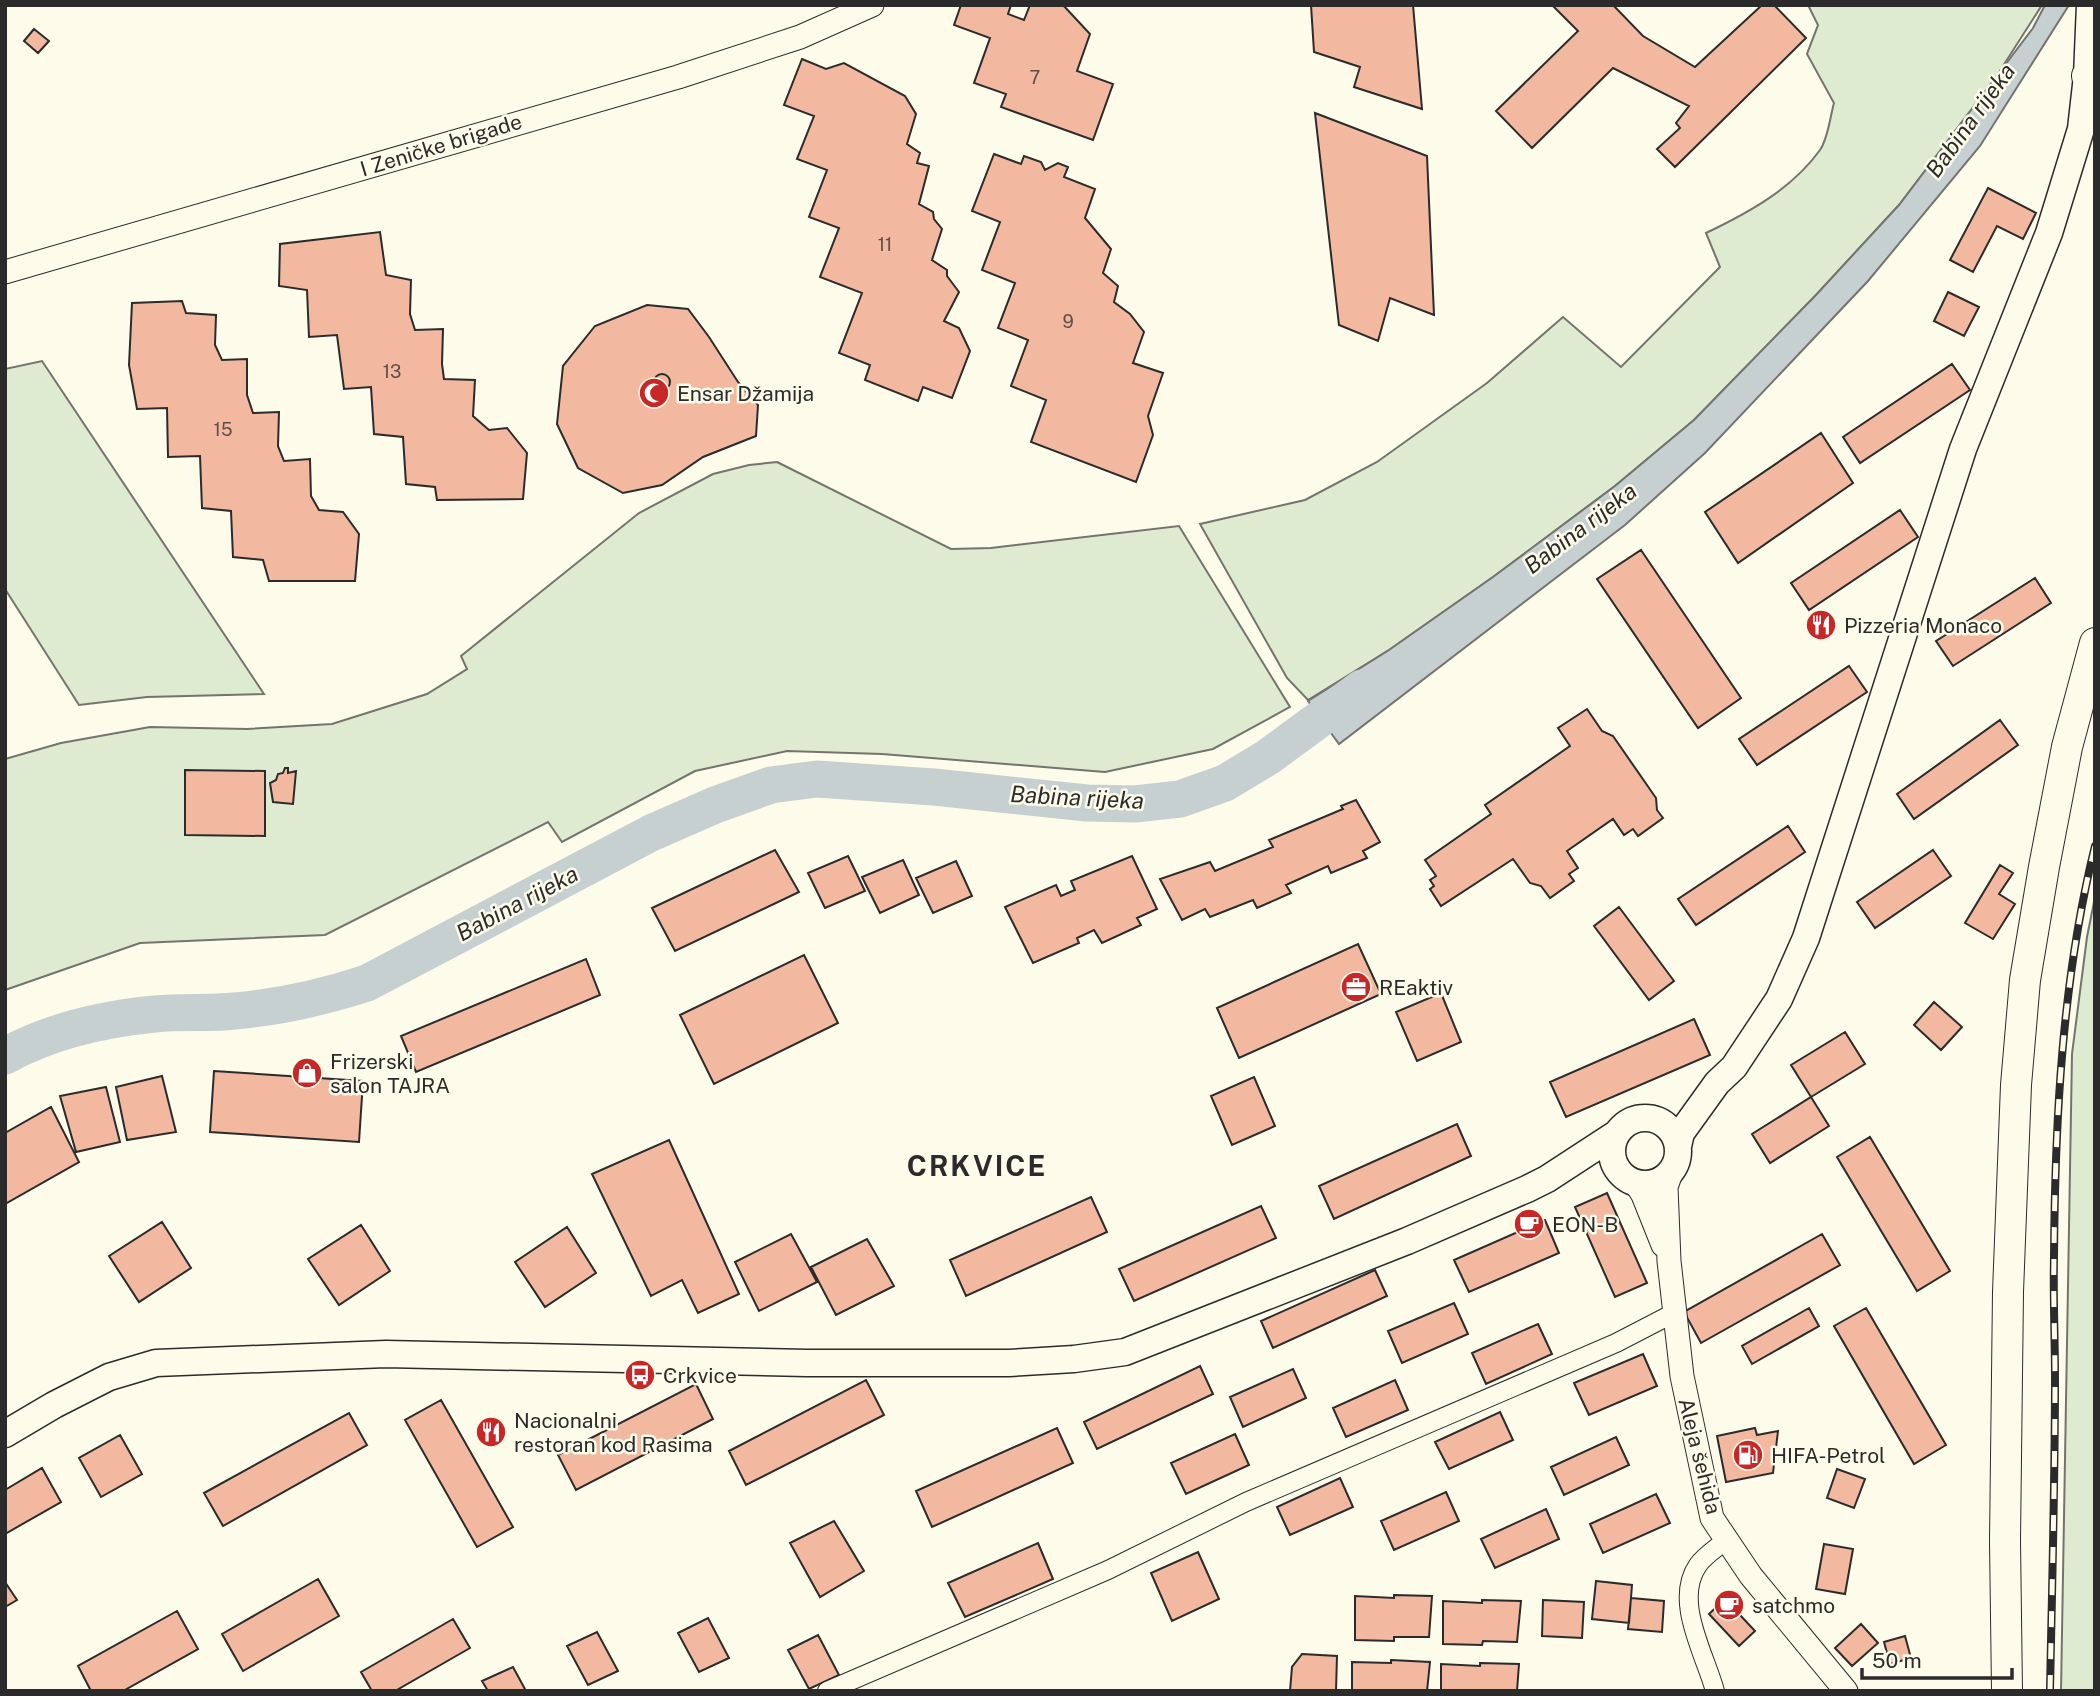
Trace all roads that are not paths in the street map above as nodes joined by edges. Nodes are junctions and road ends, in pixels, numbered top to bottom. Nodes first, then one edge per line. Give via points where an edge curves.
1 (872, 5) edge
2 (2090, 16) edge
3 (2091, 77) edge
4 (5, 272) edge
5 (2095, 643) edge
6 (1717, 1083) junction
7 (1654, 1118) junction
8 (1616, 1134) junction
9 (1678, 1146) junction
10 (1671, 1172) junction
11 (1547, 1179) junction
12 (1628, 1179) junction
13 (1669, 1261) junction
14 (1674, 1313) junction
15 (5, 1434) edge
16 (1726, 1540) junction
17 (827, 1691) edge
18 (1715, 1691) edge
19 (1846, 1691) edge
20 (2007, 1691) edge

1 - 4 street, I Zeničke brigade via 800,37 678,77
2 - 3 main road
3 - 6 main road via 2081,129 2049,233 1963,449 1806,938 1779,999 1734,1067
5 - 20 highway via 2067,747 2044,867 2025,980 2017,1072 2008,1292
6 - 7 main road
6 - 9 main road via 1681,1133
7 - 8 main road via 1632,1120
7 - 9 main road via 1670,1128
8 - 11 main road
8 - 12 main road via 1612,1156
9 - 10 main road
10 - 12 main road via 1654,1183
10 - 13 street, Aleja šehida via 1667,1187
11 - 12 main road via 1581,1170 1603,1170
11 - 15 main road via 1407,1241 1125,1352 1074,1360 996,1363 386,1354 156,1363 109,1377
12 - 13 street, Aleja šehida via 1643,1195
13 - 14 street, Aleja šehida
14 - 16 street, Aleja šehida via 1704,1489 1712,1518
14 - 17 street via 1616,1343 1246,1502 1108,1570
16 - 18 street via 1698,1565 1689,1590 1692,1619
16 - 19 street, Aleja šehida

